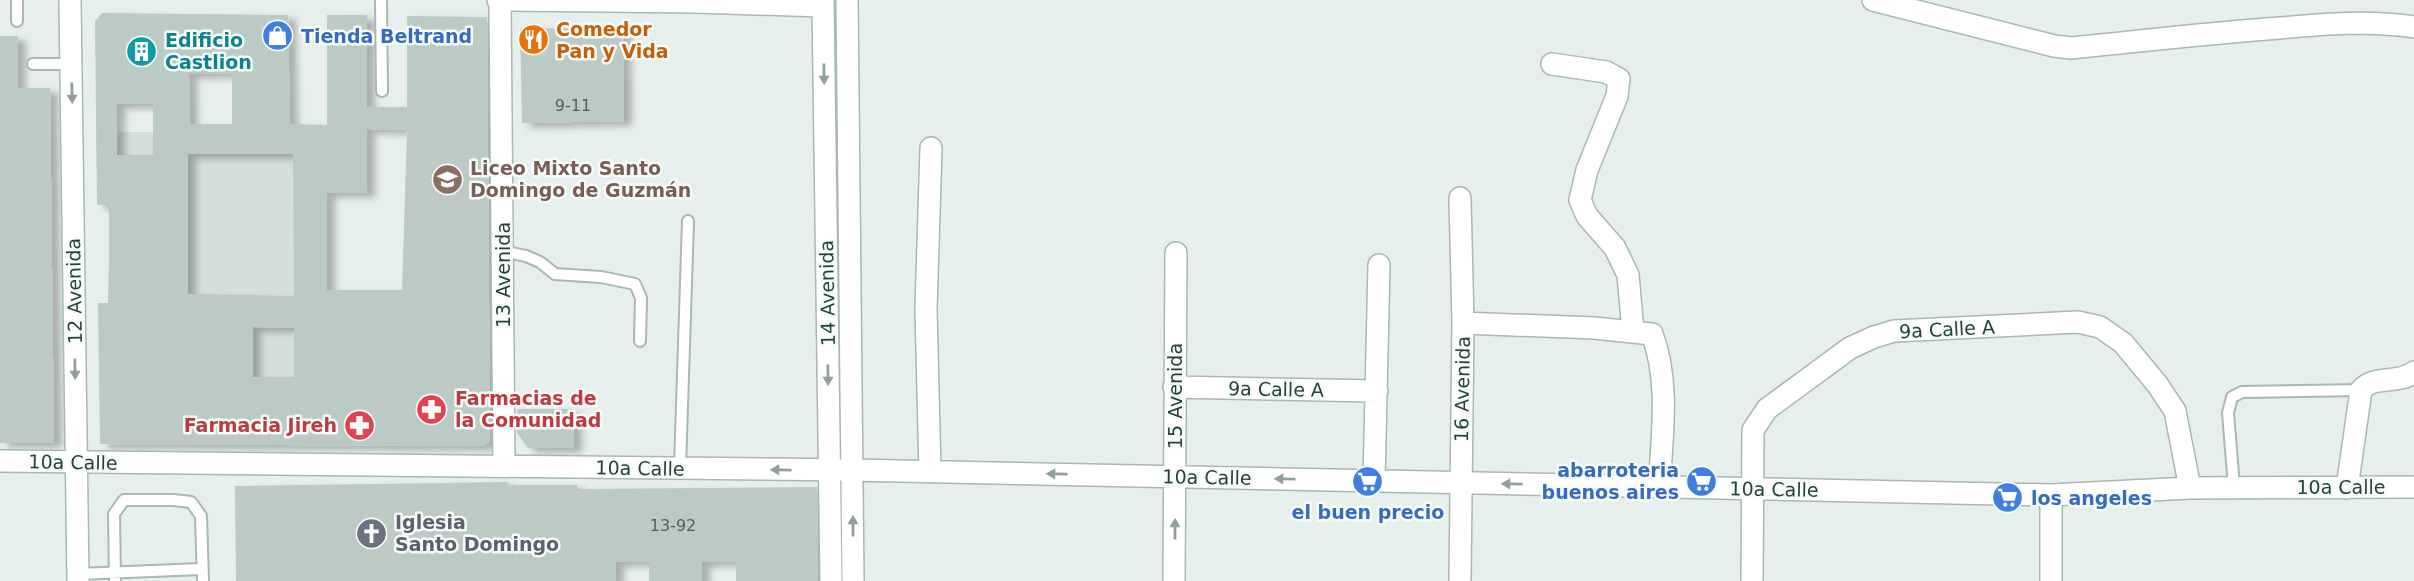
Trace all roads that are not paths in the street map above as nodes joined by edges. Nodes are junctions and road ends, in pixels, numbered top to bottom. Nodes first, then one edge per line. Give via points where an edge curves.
1 (17, 0) edge
2 (70, 0) edge
3 (381, 0) edge
4 (500, 0) edge
5 (846, 0) edge
6 (1873, 0) edge
7 (697, 1) edge
8 (823, 3) edge
9 (17, 21) dead end
10 (2414, 27) edge
11 (33, 64) dead end
12 (71, 64) junction
13 (1552, 64) dead end
14 (382, 91) dead end
15 (931, 148) dead end
16 (1461, 198) dead end
17 (688, 221) dead end
18 (502, 251) junction
19 (1176, 253) dead end
20 (1379, 265) dead end
21 (1463, 323) junction
22 (1643, 332) junction
23 (640, 341) dead end
24 (2414, 372) edge
25 (1174, 387) junction
26 (2361, 390) junction
27 (1377, 391) junction
28 (0, 461) edge
29 (76, 462) junction
30 (504, 466) junction
31 (680, 468) junction
32 (830, 470) junction
33 (852, 470) junction
34 (930, 472) junction
35 (1175, 477) junction
36 (1374, 481) junction
37 (1461, 483) junction
38 (2414, 486) edge
39 (1659, 487) junction
40 (2234, 487) junction
41 (2190, 488) junction
42 (2347, 488) junction
43 (1752, 489) junction
44 (2051, 495) junction
45 (201, 569) junction
46 (78, 577) edge
47 (115, 577) edge
48 (203, 581) edge
49 (831, 581) edge
50 (853, 581) edge
51 (1174, 581) edge
52 (1460, 581) edge
53 (1752, 581) edge
54 (2051, 581) edge

1 - 9 lane
2 - 12 street, 12 Avenida
3 - 14 lane
4 - 7 street
4 - 18 street, 13 Avenida
5 - 33 street
6 - 10 street via 2071,48 2309,26
7 - 8 street
8 -> 32 street, 14 Avenida
11 - 12 lane
12 -> 29 street, 12 Avenida
13 - 22 street via 1606,72 1619,79 1580,200 1587,216 1615,248 1628,275
15 - 34 street via 926,309
16 - 21 street, 16 Avenida
17 - 31 lane
18 - 23 lane via 540,262 555,274 635,284 640,298
18 - 30 street, 13 Avenida
19 - 25 street, 15 Avenida
20 - 27 street
21 - 22 street
21 - 37 street, 16 Avenida
22 - 39 street via 1659,353
24 - 26 street via 2400,379 2372,382
25 - 27 street, 9a Calle A
25 - 35 street, 15 Avenida
26 - 40 lane via 2232,397 2228,413
26 - 42 street
27 - 36 street
28 - 29 street, 10a Calle
29 - 30 street, 10a Calle
29 - 46 street, 12 Avenida
30 - 31 street, 10a Calle
32 -> 31 street, 10a Calle
32 - 33 street, 10a Calle
32 - 49 street, 14 Avenida
33 - 34 street, 10a Calle
50 -> 33 street
35 -> 34 street, 10a Calle
36 -> 35 street, 10a Calle
51 -> 35 street, 15 Avenida
36 - 37 street, 10a Calle
39 -> 37 street, 10a Calle
37 - 52 street, 16 Avenida
38 - 42 street, 10a Calle
39 - 43 street, 10a Calle
40 - 41 street, 10a Calle
40 - 42 street, 10a Calle
41 - 43 street, 9a Calle A via 2175,411 2123,343 2100,327 2078,322 1894,331 1850,348 1767,409 1754,430
41 - 44 street, 10a Calle
43 - 44 street, 10a Calle
43 - 53 street, 9a Calle A
44 - 54 street
45 - 47 lane
45 - 47 lane via 201,516 191,502 124,500 114,514
45 - 48 lane
46 - 47 lane

